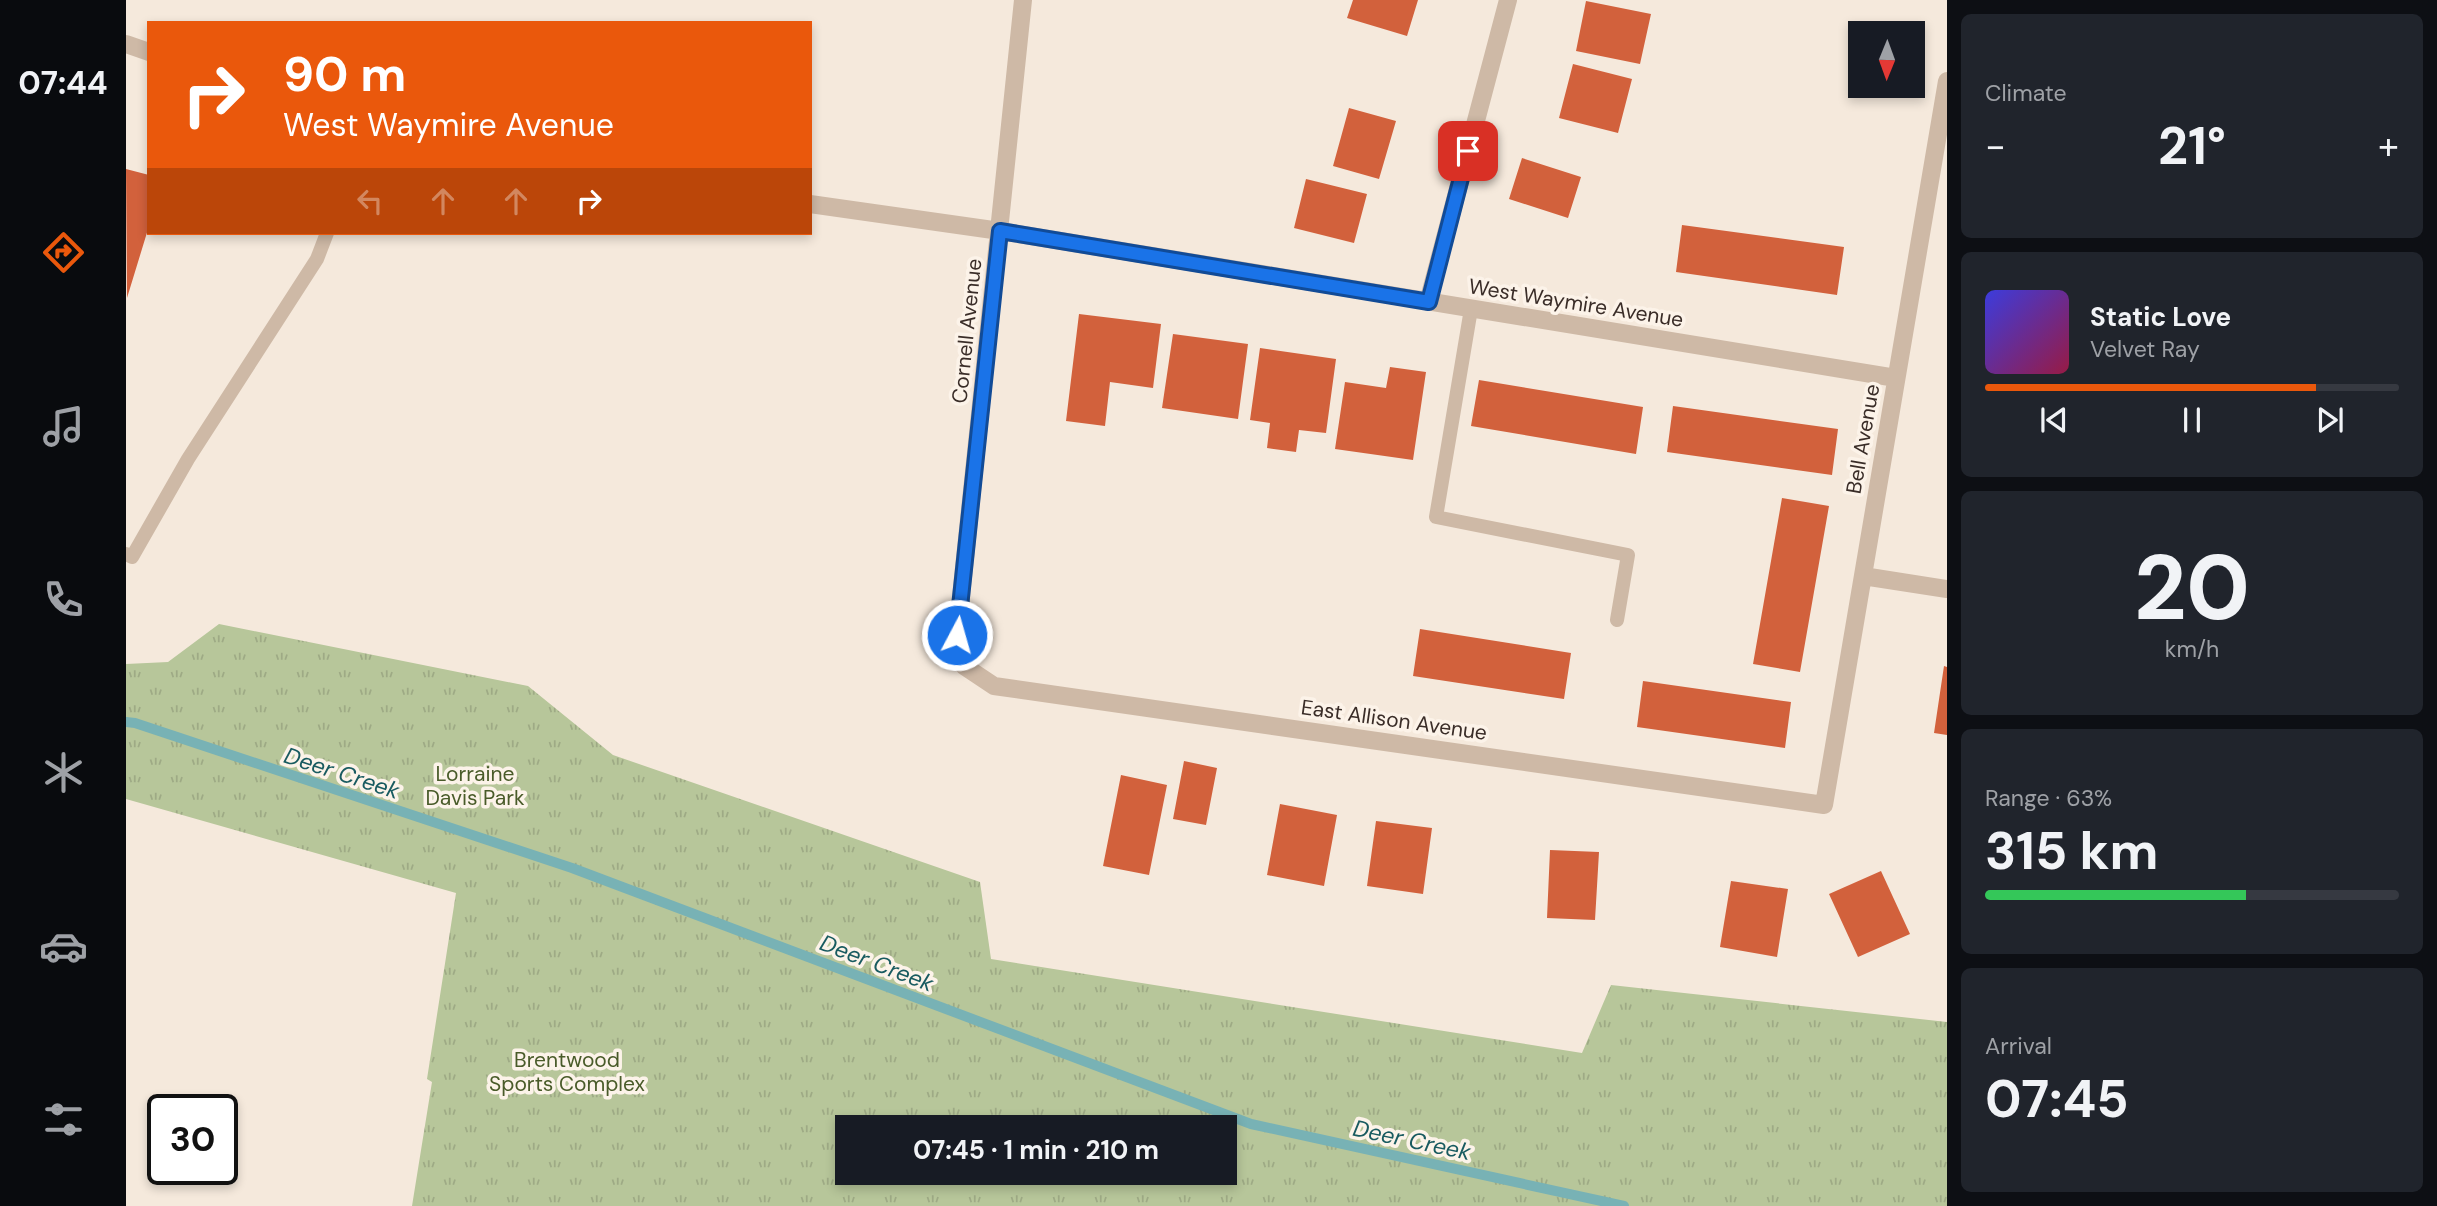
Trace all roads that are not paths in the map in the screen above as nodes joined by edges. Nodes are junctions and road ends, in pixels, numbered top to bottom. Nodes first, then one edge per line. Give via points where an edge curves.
1 (1023, 0) edge
2 (1508, 0) edge
3 (126, 44) edge
4 (147, 51) edge
5 (1947, 81) edge
6 (1945, 108) edge
7 (812, 204) edge
8 (1000, 231) junction
9 (326, 235) edge
10 (1429, 302) junction
11 (1471, 309) junction
12 (1896, 378) junction
13 (126, 554) edge
14 (1863, 576) junction
15 (1947, 589) edge
16 (1617, 620) dead end
17 (964, 666) joint
18 (1824, 805) joint

1 - 8 street, Cornell Avenue
2 - 10 street
3 - 4 street
5 - 6 street, Bell Avenue
6 - 12 street, Bell Avenue
7 - 8 street, West Waymire Avenue
8 - 10 street, West Waymire Avenue
8 - 17 street, Cornell Avenue via 957,635
9 - 13 lane via 317,259 188,459 132,557
10 - 11 street, West Waymire Avenue
11 - 12 street, West Waymire Avenue
11 - 16 lane via 1436,517 1628,555
12 - 14 street, Bell Avenue
14 - 15 street
14 - 18 street, Bell Avenue
17 - 18 street, East Allison Avenue via 994,686

